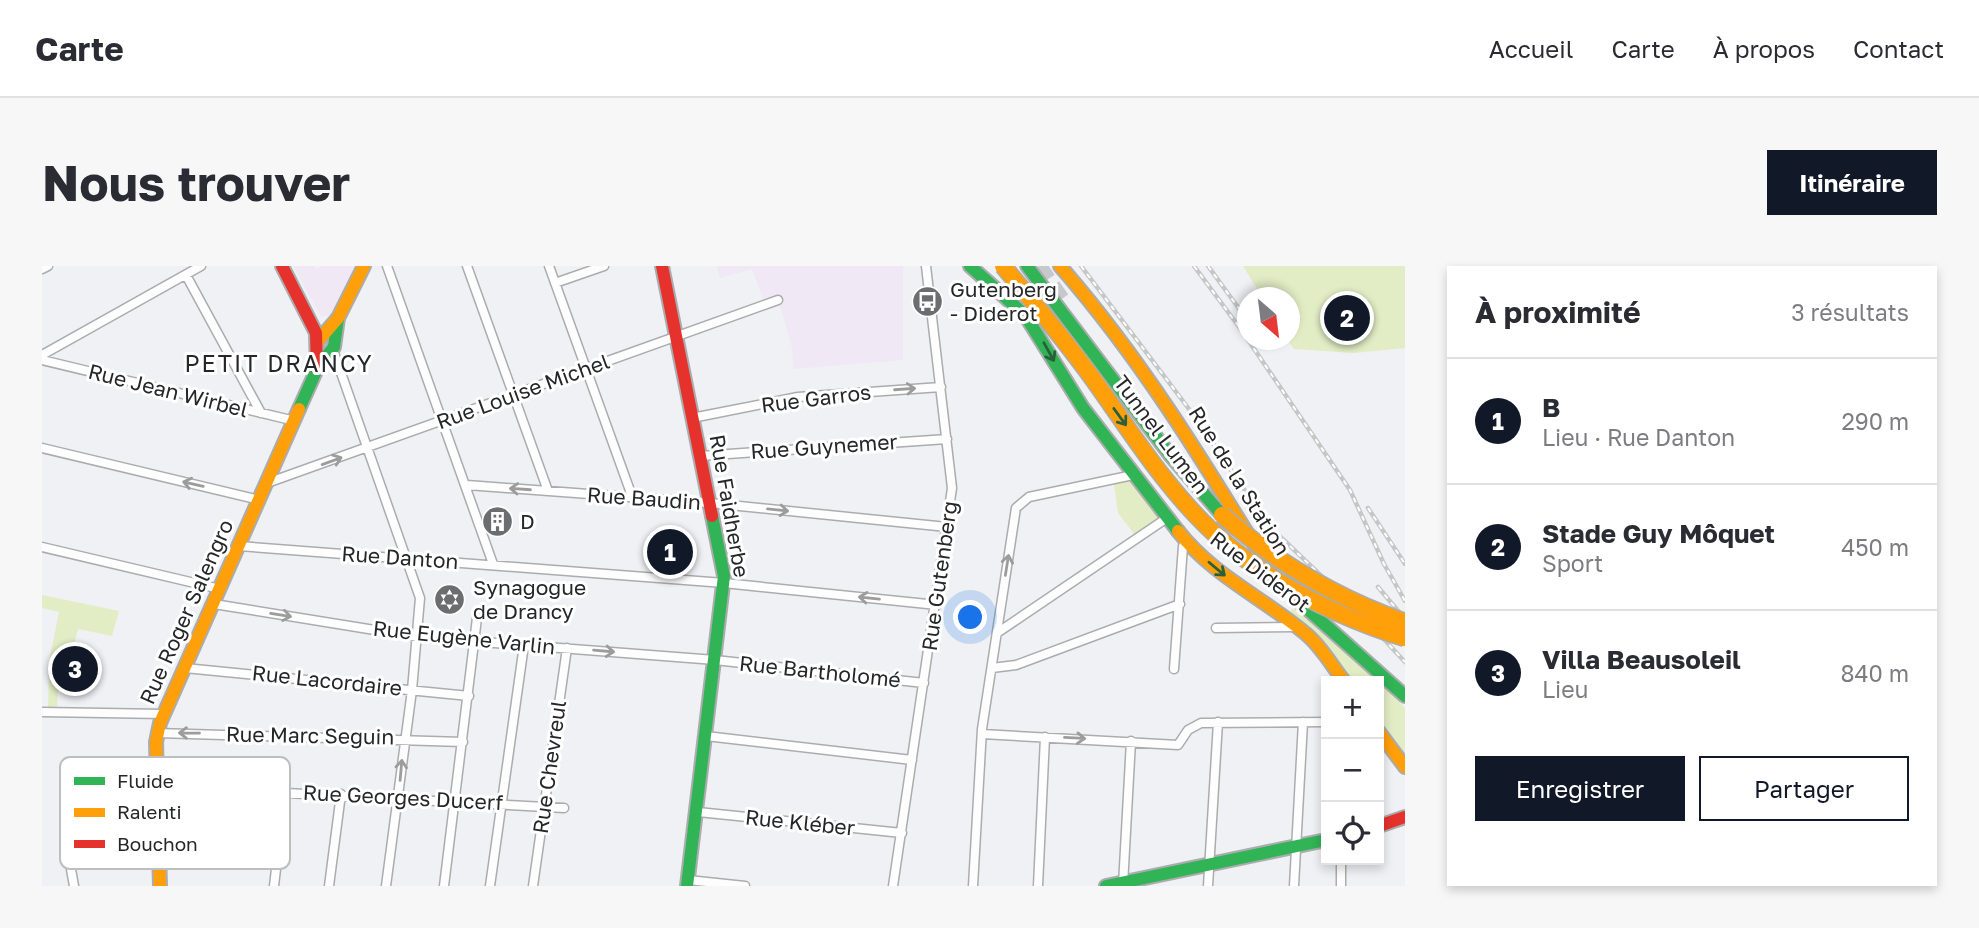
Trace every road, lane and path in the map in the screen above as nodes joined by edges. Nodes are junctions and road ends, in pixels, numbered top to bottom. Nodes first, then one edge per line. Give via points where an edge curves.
1 (48, 266) edge
2 (201, 266) edge
3 (282, 266) edge
4 (364, 266) edge
5 (387, 266) edge
6 (467, 266) edge
7 (549, 266) edge
8 (604, 266) edge
9 (662, 266) edge
10 (926, 266) edge
11 (970, 266) edge
12 (1003, 266) edge
13 (1027, 266) edge
14 (1060, 266) edge
15 (42, 269) edge
16 (186, 275) junction
17 (555, 283) junction
18 (778, 300) dead end
19 (676, 336) junction
20 (327, 343) junction
21 (42, 358) edge
22 (587, 368) junction
23 (941, 387) junction
24 (514, 395) junction
25 (261, 413) junction
26 (692, 418) junction
27 (295, 421) junction
28 (441, 422) junction
29 (947, 439) junction
30 (42, 448) edge
31 (366, 449) junction
32 (700, 456) junction
33 (1133, 475) junction
34 (267, 483) junction
35 (467, 485) junction
36 (548, 491) junction
37 (633, 499) junction
38 (260, 500) junction
39 (710, 503) junction
40 (1167, 518) junction
41 (947, 527) junction
42 (1187, 541) junction
43 (239, 546) junction
44 (42, 547) edge
45 (405, 559) junction
46 (493, 565) junction
47 (724, 583) junction
48 (217, 597) junction
49 (1181, 604) junction
50 (937, 605) junction
51 (477, 618) dead end
52 (1405, 622) edge
53 (1298, 627) junction
54 (1216, 628) dead end
55 (997, 633) junction
56 (418, 637) junction
57 (1405, 638) edge
58 (474, 641) junction
59 (524, 645) junction
60 (568, 648) junction
61 (715, 660) junction
62 (185, 668) junction
63 (992, 668) junction
64 (1174, 669) dead end
65 (1340, 676) edge
66 (924, 683) junction
67 (412, 690) junction
68 (469, 696) junction
69 (1405, 696) edge
70 (42, 712) edge
71 (164, 714) junction
72 (1218, 722) junction
73 (1303, 722) junction
74 (1321, 722) edge
75 (157, 733) junction
76 (982, 734) junction
77 (706, 736) junction
78 (1045, 737) junction
79 (404, 739) junction
80 (1384, 739) edge
81 (1131, 741) junction
82 (463, 742) junction
83 (157, 757) edge
84 (912, 760) junction
85 (1405, 767) edge
86 (290, 793) edge
87 (341, 794) junction
88 (399, 798) junction
89 (455, 801) junction
90 (501, 803) junction
91 (545, 805) junction
92 (564, 807) dead end
93 (698, 812) junction
94 (1405, 817) edge
95 (1384, 824) edge
96 (902, 834) junction
97 (1321, 841) edge
98 (1297, 847) junction
99 (1210, 864) junction
100 (1341, 865) edge
101 (688, 883) edge
102 (1123, 884) edge
103 (329, 886) edge
104 (386, 886) edge
105 (444, 886) edge
106 (490, 886) edge
107 (533, 886) edge
108 (745, 886) edge
109 (893, 886) edge
110 (974, 886) edge
111 (1038, 886) edge
112 (1106, 886) edge
113 (1208, 886) edge
114 (1294, 886) edge
115 (1341, 886) edge

1 - 15 street
2 - 16 street
3 - 20 main road
4 - 20 main road, Rue Roger Salengro
5 - 28 street
6 - 24 street
7 - 17 street
8 - 17 street
9 - 19 main road, Rue Faidherbe
10 - 23 street, Rue Gutenberg
11 -> 33 main road, Rue Diderot via 1025,315 1062,377
12 -> 57 main road, Tunnel Lumen, bridge via 1080,360 1168,484 1219,537 1272,578 1350,620
13 - 52 main road, Tunnel Lumen, bridge via 1170,457 1222,515 1311,581
14 - 69 main road, Rue de la Station via 1103,315 1177,418 1277,581
16 - 21 street
16 - 25 street
17 - 22 street
18 - 19 street, Rue Louise Michel
19 - 22 street, Rue Louise Michel
19 - 26 main road, Rue Faidherbe
20 - 27 main road, Rue Roger Salengro
20 - 31 street
21 - 25 street, Rue Jean Wirbel
22 - 24 street, Rue Louise Michel
22 - 37 street
26 -> 23 street, Rue Garros via 798,397
23 - 29 street, Rue Gutenberg
24 - 28 street, Rue Louise Michel
24 - 36 street
25 - 27 street, Rue Jean Wirbel
26 - 32 main road, Rue Faidherbe
27 - 34 main road, Rue Roger Salengro
28 - 31 street, Rue Louise Michel
28 - 35 street
29 - 32 street, Rue Guynemer
29 - 41 street, Rue Gutenberg via 953,475
38 -> 30 street
34 -> 31 street, Rue Louise Michel
31 - 45 street
32 - 39 main road, Rue Faidherbe
33 - 40 main road, Rue Diderot
55 -> 33 street via 1016,508 1023,500
34 - 38 main road, Rue Roger Salengro
36 -> 35 street, Rue Baudin
35 - 46 street
36 - 37 street, Rue Baudin
37 - 39 street, Rue Baudin
38 - 43 main road, Rue Roger Salengro
39 -> 41 street, Rue Baudin
39 - 47 main road, Rue Faidherbe
40 - 42 main road, Rue Diderot
40 - 55 street
41 - 50 street, Rue Gutenberg
42 - 49 street via 1183,546
42 -> 53 main road, Rue Diderot via 1246,592
43 - 45 street, Rue Danton
43 - 48 main road, Rue Roger Salengro
44 - 48 street, Rue Eugène Varlin
45 - 46 street, Rue Danton
45 - 56 street via 420,598
46 - 47 street, Rue Danton
50 -> 47 street, Rue Danton
47 - 61 main road, Rue Faidherbe
48 -> 56 street, Rue Eugène Varlin
48 - 62 main road, Rue Roger Salengro
49 - 63 street via 1016,665
49 - 64 street
50 - 66 street, Rue Gutenberg
51 - 58 street
53 - 54 street
53 - 65 main road, Rue Diderot
55 - 63 street
56 - 58 street, Rue Eugène Varlin
56 - 67 street
58 - 59 street, Rue Eugène Varlin
58 - 68 street
59 - 60 street, Rue Eugène Varlin
59 - 90 street
60 -> 61 street, Rue Eugène Varlin
60 - 91 street, Rue Chevreul
61 - 66 street, Rue Bartholomé
61 - 77 main road, Rue Faidherbe
62 - 67 street, Rue Lacordaire
62 - 71 main road, Rue Roger Salengro
63 - 76 street
66 - 84 street, Rue Gutenberg
67 - 68 street, Rue Lacordaire
67 - 79 street
68 - 82 street
70 - 71 street
71 - 75 main road, Rue Roger Salengro
72 - 73 street
72 - 81 street via 1193,726 1178,745
72 - 99 street
73 - 74 street
73 - 98 street
79 -> 75 street, Rue Marc Seguin
75 - 83 main road, Rue Roger Salengro
76 - 78 street
76 - 110 street
77 - 84 street
77 - 93 main road, Rue Faidherbe
78 -> 81 street
78 - 111 street
79 - 82 street, Rue Marc Seguin
88 -> 79 street
80 - 85 main road
81 - 102 street
82 - 89 street
84 - 96 street, Rue Gutenberg
86 - 87 street, Rue Georges Ducerf
87 - 88 street, Rue Georges Ducerf
87 - 103 street
88 - 89 street, Rue Georges Ducerf
88 - 104 street
89 - 90 street, Rue Georges Ducerf
89 - 105 street
90 - 91 street, Rue Georges Ducerf
90 - 106 street
91 - 92 street, Rue Georges Ducerf
91 - 107 street, Rue Chevreul
93 - 96 street, Rue Kléber
93 - 101 main road, Rue Faidherbe
94 - 95 main road
96 - 109 street, Rue Gutenberg
97 - 98 main road
98 - 99 main road
98 - 114 street
99 - 102 main road
99 - 113 street
100 - 115 street
101 - 108 street
102 - 112 main road

